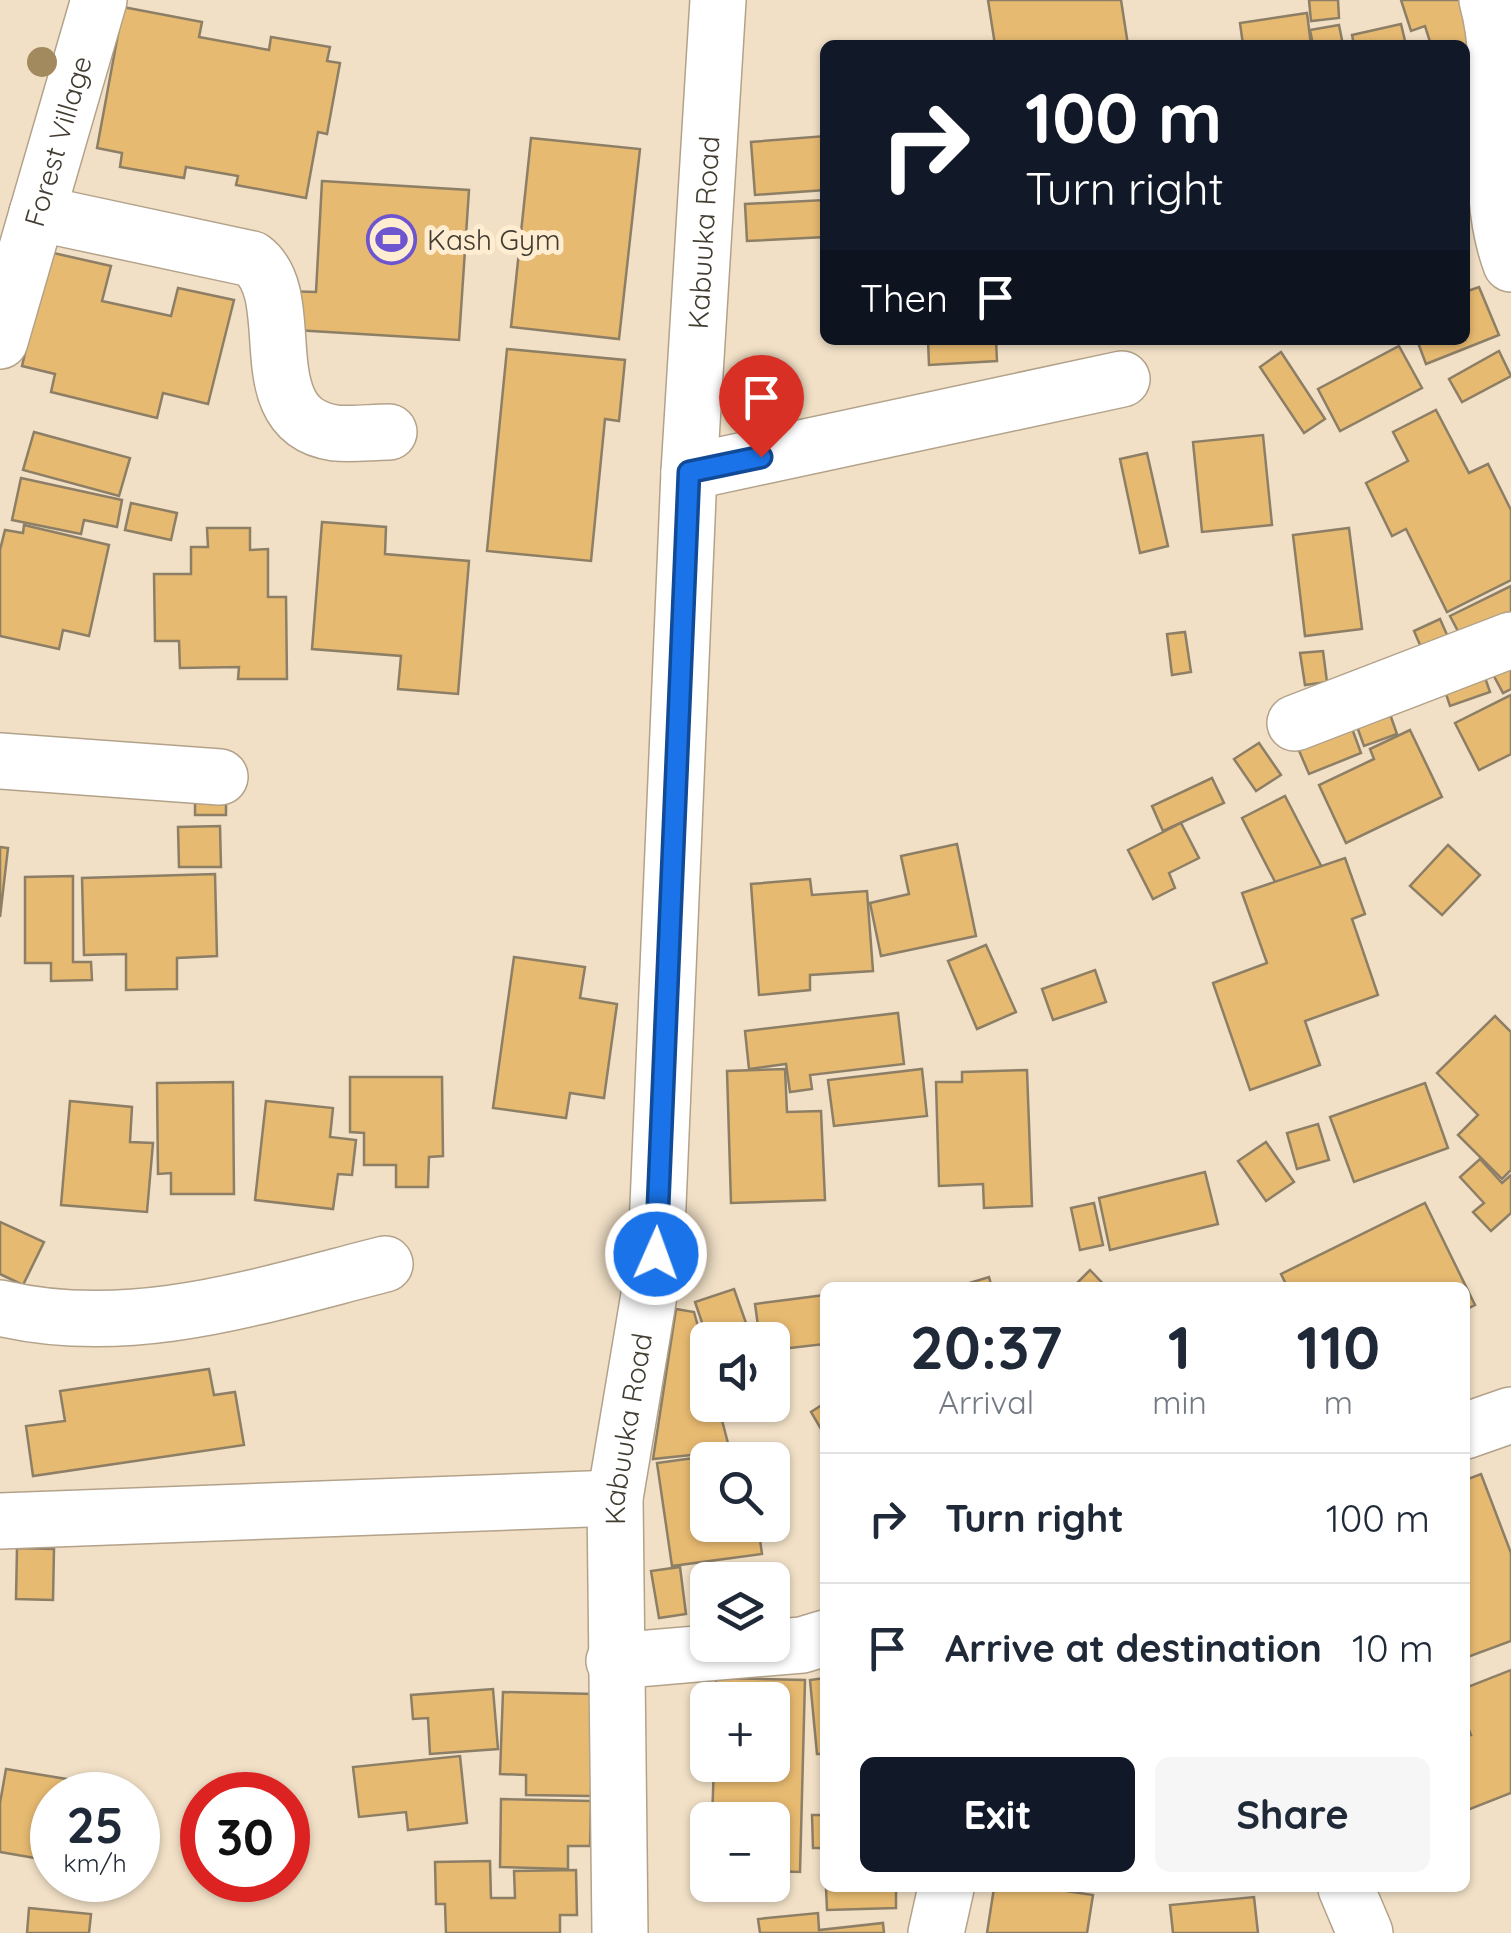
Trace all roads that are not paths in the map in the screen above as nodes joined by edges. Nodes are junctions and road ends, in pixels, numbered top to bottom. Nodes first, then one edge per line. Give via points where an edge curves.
1 (98, 0) edge
2 (718, 0) edge
3 (1486, 0) edge
4 (36, 213) junction
5 (1511, 264) edge
6 (0, 341) edge
7 (1122, 380) dead end
8 (389, 432) dead end
9 (689, 472) junction
10 (1511, 640) edge
11 (1295, 723) dead end
12 (0, 761) edge
13 (220, 777) dead end
14 (385, 1264) dead end
15 (0, 1308) edge
16 (1511, 1415) edge
17 (1470, 1429) edge
18 (615, 1498) junction
19 (0, 1522) edge
20 (820, 1640) edge
21 (614, 1661) junction
22 (945, 1892) edge
23 (1348, 1892) edge
24 (620, 1933) edge
25 (936, 1933) edge
26 (1364, 1933) edge

1 - 4 street, Forest Village
2 - 9 street, Kabuuka Road
3 - 5 street via 1503,64 1498,203
4 - 6 street, Forest Village
4 - 8 street via 252,259 266,269 271,288 283,392 307,422 333,432
7 - 9 street
9 - 18 street, Kabuuka Road via 656,1254
10 - 11 street
12 - 13 street
14 - 15 street via 138,1319 79,1320
16 - 17 street
18 - 19 street
18 - 21 street, Kabuuka Road
20 - 21 street
21 - 24 street, Kabuuka Road
22 - 25 street
23 - 26 street

